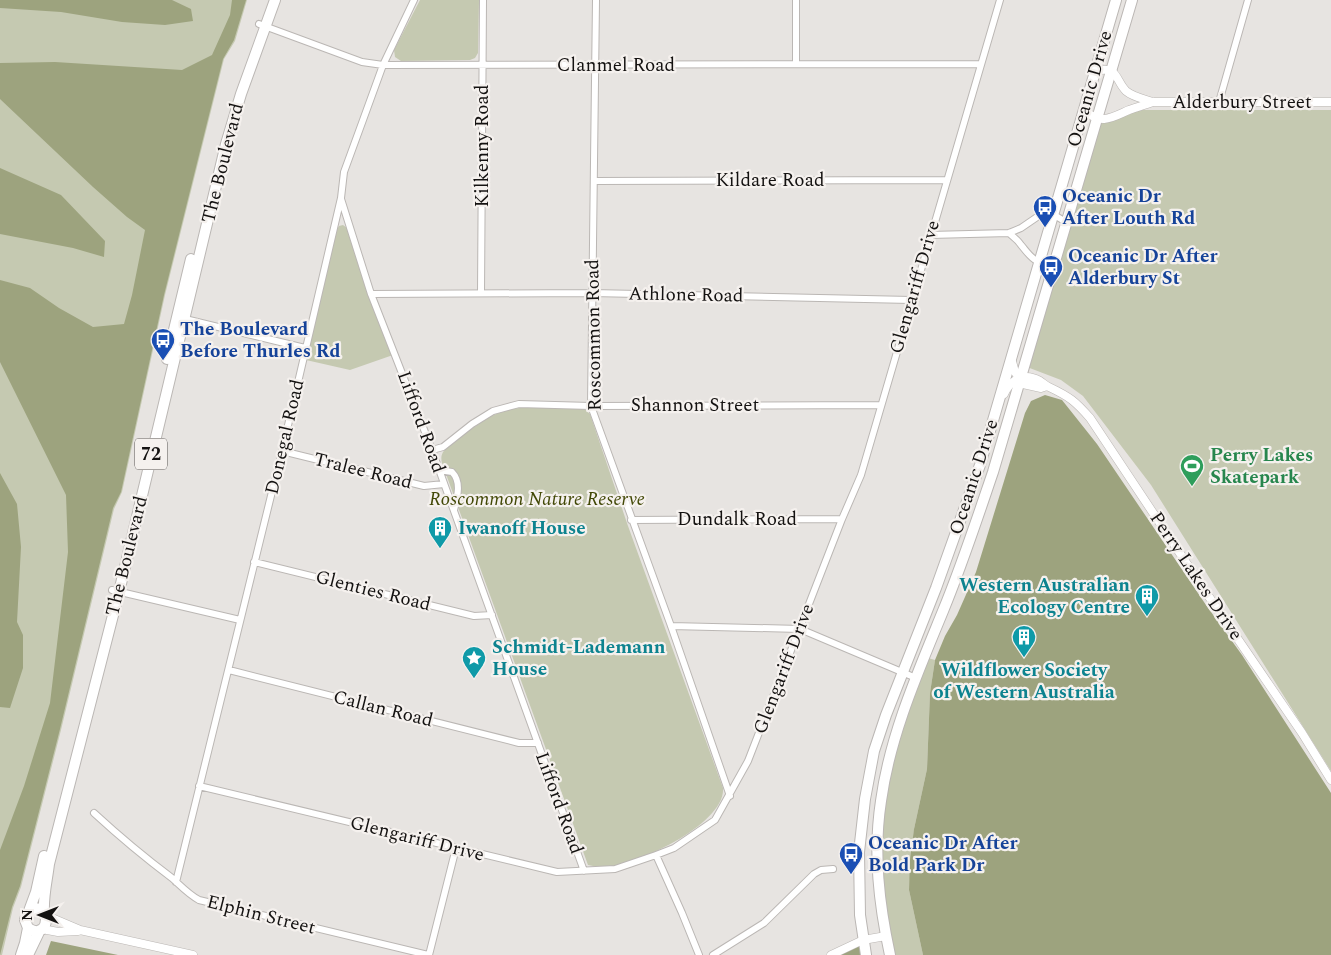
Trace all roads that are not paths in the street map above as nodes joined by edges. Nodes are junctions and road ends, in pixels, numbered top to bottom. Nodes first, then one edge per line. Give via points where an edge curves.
1 (268, 0) edge
2 (275, 0) edge
3 (414, 0) edge
4 (483, 0) edge
5 (596, 0) edge
6 (796, 0) edge
7 (1000, 0) edge
8 (1116, 0) edge
9 (1132, 0) edge
10 (1248, 0) edge
11 (262, 25) junction
12 (796, 64) junction
13 (981, 64) junction
14 (383, 65) junction
15 (483, 65) junction
16 (595, 65) junction
17 (1096, 71) junction
18 (1111, 72) junction
19 (1152, 102) junction
20 (1219, 102) junction
21 (1331, 102) edge
22 (1084, 110) junction
23 (1097, 117) junction
24 (946, 180) junction
25 (594, 181) junction
26 (340, 198) junction
27 (1054, 214) junction
28 (1066, 222) junction
29 (1008, 233) junction
30 (930, 235) junction
31 (1055, 259) junction
32 (1040, 262) junction
33 (481, 292) junction
34 (592, 293) junction
35 (371, 294) junction
36 (911, 300) junction
37 (181, 318) junction
38 (305, 348) junction
39 (1011, 358) junction
40 (1020, 378) junction
41 (881, 405) junction
42 (591, 406) junction
43 (996, 409) junction
44 (432, 450) junction
45 (282, 451) junction
46 (439, 470) junction
47 (444, 484) junction
48 (454, 511) junction
49 (842, 519) junction
50 (631, 520) junction
51 (254, 562) junction
52 (116, 591) junction
53 (492, 615) junction
54 (240, 620) junction
55 (671, 626) junction
56 (800, 629) junction
57 (229, 670) junction
58 (902, 672) junction
59 (916, 678) junction
60 (538, 744) junction
61 (1331, 780) edge
62 (199, 786) junction
63 (730, 796) junction
64 (94, 813) dead end
65 (456, 848) junction
66 (656, 855) junction
67 (833, 868) dead end
68 (584, 871) junction
69 (176, 882) junction
70 (29, 910) junction
71 (46, 914) junction
72 (28, 928) junction
73 (41, 929) junction
74 (80, 930) junction
75 (886, 936) junction
76 (863, 940) junction
77 (21, 955) edge
78 (28, 955) edge
79 (193, 955) edge
80 (428, 955) edge
81 (699, 955) edge
82 (713, 955) edge
83 (831, 955) edge
84 (866, 955) edge
85 (890, 955) edge

1 - 11 main road, The Boulevard / 72
2 - 11 main road, The Boulevard / 72
3 - 14 street, Donegal Road
4 - 15 street, Kilkenny Road
5 - 16 street, Roscommon Road
6 - 12 street
7 - 13 street, Glengariff Drive
8 - 17 main road, Oceanic Drive
9 - 18 main road, Oceanic Drive
10 - 20 street
11 - 14 street, Clanmel Road via 362,62
11 - 37 main road, The Boulevard / 72 via 226,144
12 - 13 street, Clanmel Road
12 - 16 street, Clanmel Road
13 - 24 street, Glengariff Drive
14 - 15 street, Clanmel Road
14 - 26 street, Donegal Road via 344,172
15 - 16 street, Clanmel Road
15 - 33 street, Kilkenny Road
16 - 25 street, Roscommon Road
17 - 18 street
17 - 22 main road, Oceanic Drive
18 - 19 street, Alderbury Street via 1125,89
18 - 23 main road, Oceanic Drive
19 - 20 street, Alderbury Street
19 - 23 street, Alderbury Street via 1110,119
20 - 21 street, Alderbury Street
22 - 23 street
22 - 27 main road, Oceanic Drive
23 - 28 main road, Oceanic Drive
24 - 25 street, Kildare Road
24 - 30 street, Glengariff Drive
25 - 34 street, Roscommon Road
26 - 35 street, Lifford Road
26 - 38 street, Donegal Road
27 - 28 street
27 - 29 street via 1040,215
27 - 32 main road, Oceanic Drive
28 - 31 main road, Oceanic Drive
29 - 30 street
29 - 32 street via 1033,260
30 - 36 street, Glengariff Drive
31 - 32 street
31 - 40 main road, Oceanic Drive
32 - 39 main road, Oceanic Drive
33 - 34 street, Athlone Road
33 - 35 street, Athlone Road
34 - 36 street, Athlone Road
34 - 42 street, Roscommon Road
35 - 44 street, Lifford Road
36 - 41 street, Glengariff Drive
37 - 38 street
37 - 52 main road, The Boulevard / 72
38 - 45 street, Donegal Road
39 - 40 street
39 - 43 main road, Oceanic Drive
40 - 43 street via 1008,386
40 - 59 main road, Oceanic Drive via 971,537
40 - 61 street, Perry Lakes Drive via 1036,379 1063,392 1090,418
41 - 42 street, Shannon Street
41 - 49 street, Glengariff Drive via 861,475
42 - 44 street, Shannon Street via 510,406 493,411 443,447
42 - 50 street, Roscommon Road
43 - 58 main road, Oceanic Drive via 965,509
44 - 46 street, Lifford Road
45 - 47 street, Tralee Road via 424,486
45 - 51 street, Donegal Road
46 - 47 street, Lifford Road
46 - 48 street via 452,472 456,477 458,490
47 - 48 street, Lifford Road
48 - 53 street, Lifford Road
49 - 50 street, Dundalk Road
49 - 56 street, Glengariff Drive
50 - 55 street, Roscommon Road
51 - 53 street, Glenties Road via 474,616
51 - 54 street, Donegal Road
52 - 54 street
52 - 70 main road, The Boulevard / 72
52 - 71 main road, The Boulevard / 72 via 48,864 43,894
53 - 60 street, Lifford Road
54 - 57 street, Donegal Road
55 - 56 street
55 - 63 street, Roscommon Road
56 - 58 street
56 - 63 street, Glengariff Drive via 748,761
57 - 60 street, Callan Road via 520,743
57 - 62 street, Donegal Road
58 - 59 street
58 - 76 main road, Oceanic Drive via 874,751 860,829 859,888
59 - 75 main road, Oceanic Drive via 890,756 881,801 877,859
60 - 68 street, Lifford Road
62 - 65 street, Glengariff Drive
62 - 69 street, Donegal Road
63 - 66 street, Glengariff Drive via 715,820 674,848
64 - 69 street, Elphin Street via 128,845
65 - 68 street, Glengariff Drive via 557,872
65 - 80 street
66 - 68 street, Glengariff Drive via 615,868
66 - 81 street
67 - 82 street via 814,874 764,923
69 - 80 street, Elphin Street via 192,896 209,903
70 - 71 main road via 37,909
70 - 72 main road, The Boulevard / 72 via 25,920
71 - 73 main road, The Boulevard / 72 via 46,925
71 - 74 street
72 - 73 main road
72 - 77 main road, The Boulevard / 72
73 - 74 street via 58,932
73 - 78 main road, The Boulevard / 72
74 - 79 street
75 - 76 street
75 - 85 main road, Oceanic Drive
76 - 83 street
76 - 84 main road, Oceanic Drive

